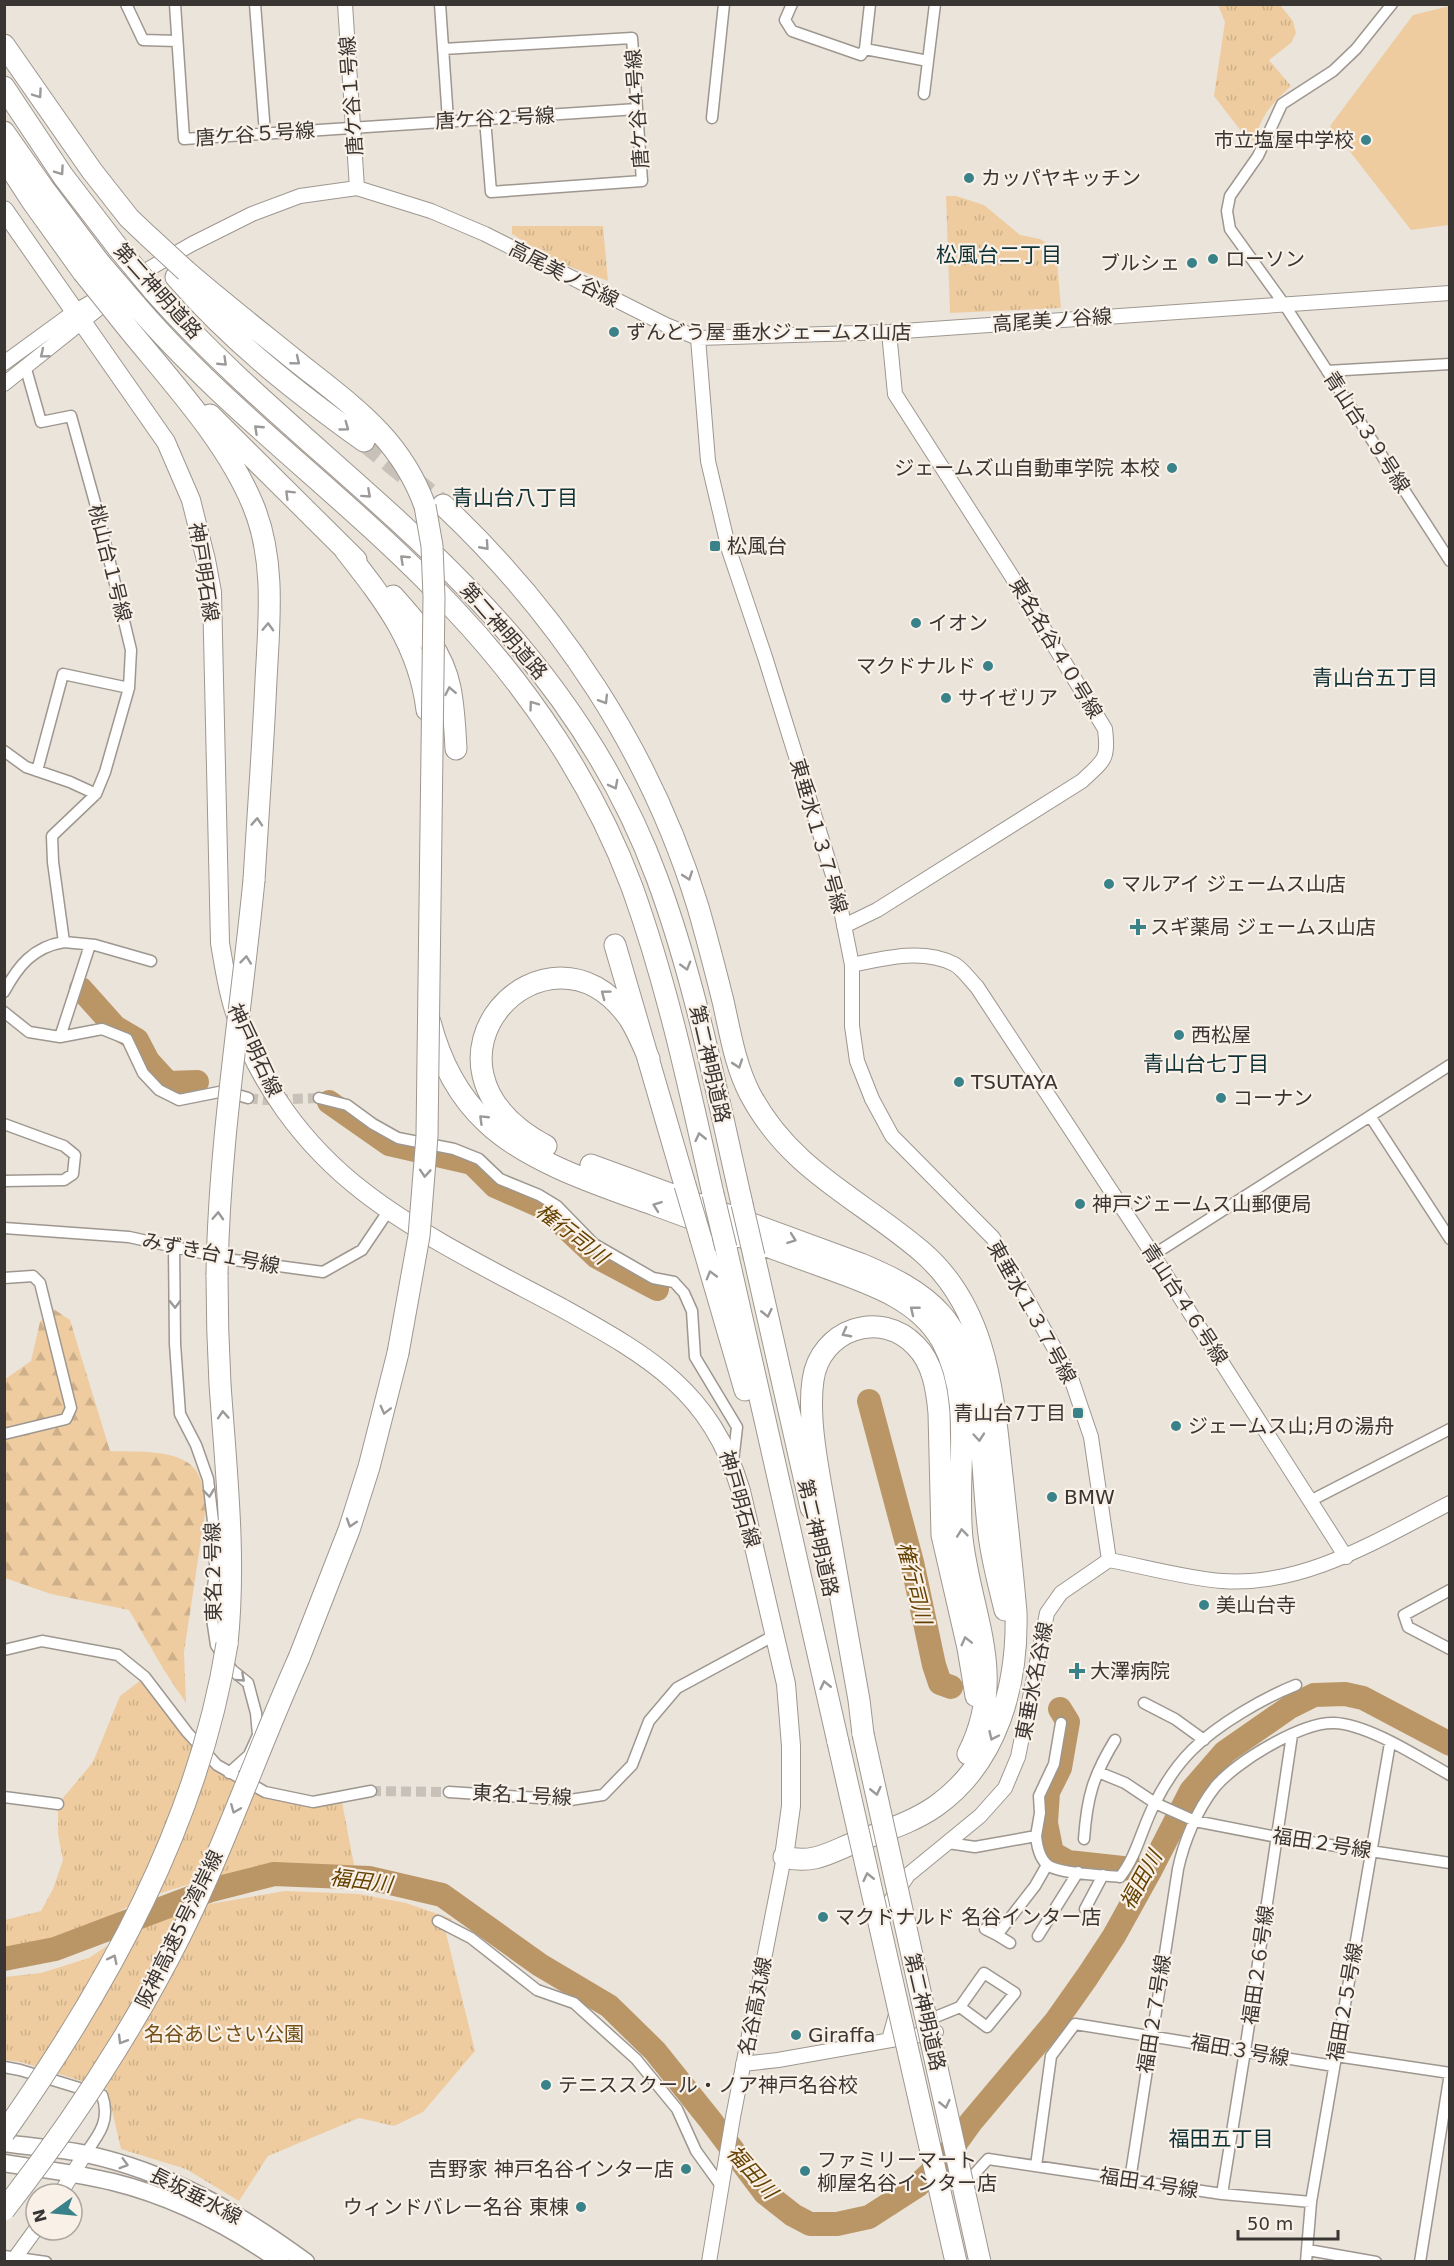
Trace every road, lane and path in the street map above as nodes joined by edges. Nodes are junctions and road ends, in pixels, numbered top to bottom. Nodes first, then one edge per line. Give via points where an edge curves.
1 (126, 4) edge
2 (175, 4) edge
3 (255, 4) edge
4 (345, 4) edge
5 (440, 4) edge
6 (724, 4) edge
7 (792, 4) edge
8 (870, 4) edge
9 (935, 4) edge
10 (1392, 4) edge
11 (177, 41) junction
12 (4, 45) edge
13 (443, 49) junction
14 (865, 49) junction
15 (928, 61) junction
16 (4, 87) edge
17 (924, 94) dead end
18 (637, 109) junction
19 (712, 118) dead end
20 (485, 119) junction
21 (448, 120) junction
22 (353, 127) junction
23 (4, 132) edge
24 (265, 133) junction
25 (4, 158) edge
26 (357, 188) junction
27 (4, 210) edge
28 (91, 267) junction
29 (181, 274) junction
30 (1449, 293) edge
31 (1284, 304) junction
32 (127, 310) junction
33 (78, 317) junction
34 (889, 332) junction
35 (698, 339) junction
36 (152, 357) junction
37 (4, 363) edge
38 (1449, 364) edge
39 (26, 369) junction
40 (1327, 371) junction
41 (4, 384) edge
42 (364, 441) tunnel mouth
43 (434, 506) junction
44 (345, 550) junction
45 (1449, 561) edge
46 (129, 688) junction
47 (456, 749) dead end
48 (4, 752) edge
49 (37, 771) junction
50 (96, 794) junction
51 (844, 926) junction
52 (64, 942) junction
53 (90, 945) junction
54 (615, 945) dead end
55 (151, 961) dead end
56 (852, 965) junction
57 (4, 992) edge
58 (4, 1012) edge
59 (60, 1037) junction
60 (649, 1059) junction
61 (1449, 1065) edge
62 (248, 1098) tunnel mouth
63 (319, 1098) tunnel mouth
64 (1370, 1116) junction
65 (4, 1124) edge
66 (4, 1180) edge
67 (389, 1210) junction
68 (4, 1228) edge
69 (1449, 1239) edge
70 (174, 1245) junction
71 (1153, 1255) junction
72 (4, 1278) edge
73 (1449, 1429) edge
74 (5, 1431) edge
75 (733, 1462) junction
76 (1310, 1501) junction
77 (1449, 1503) edge
78 (795, 1552) junction
79 (1346, 1557) junction
80 (1109, 1560) junction
81 (1449, 1590) edge
82 (775, 1635) junction
83 (1449, 1649) edge
84 (4, 1650) edge
85 (1011, 1681) junction
86 (1296, 1684) dead end
87 (1144, 1703) dead end
88 (1061, 1724) dead end
89 (863, 1734) junction
90 (1292, 1735) junction
91 (1116, 1740) dead end
92 (1204, 1740) junction
93 (1390, 1743) junction
94 (968, 1754) junction
95 (1098, 1772) junction
96 (229, 1773) junction
97 (1449, 1775) edge
98 (371, 1791) tunnel mouth
99 (449, 1792) tunnel mouth
100 (4, 1797) edge
101 (1155, 1803) junction
102 (57, 1804) dead end
103 (1195, 1821) junction
104 (1036, 1836) junction
105 (1277, 1837) junction
106 (1084, 1839) dead end
107 (948, 1843) junction
108 (1371, 1851) junction
109 (784, 1857) junction
110 (1449, 1863) edge
111 (1047, 1865) junction
112 (1078, 1872) junction
113 (1103, 1875) junction
114 (899, 1890) junction
115 (1085, 1909) dead end
116 (438, 1921) dead end
117 (985, 1929) dead end
118 (997, 1935) junction
119 (1038, 1936) dead end
120 (1011, 1943) dead end
121 (960, 2007) junction
122 (933, 2018) junction
123 (1150, 2035) junction
124 (889, 2040) junction
125 (1245, 2051) junction
126 (1335, 2061) junction
127 (743, 2064) junction
128 (6, 2068) edge
129 (1449, 2073) edge
130 (4, 2133) edge
131 (4, 2143) edge
132 (85, 2154) junction
133 (4, 2163) edge
134 (1036, 2166) junction
135 (73, 2173) junction
136 (969, 2180) dead end
137 (1130, 2180) junction
138 (67, 2182) edge
139 (722, 2187) junction
140 (1222, 2194) junction
141 (1311, 2202) junction
142 (4, 2210) edge
143 (25, 2242) edge
144 (1307, 2256) edge
145 (11, 2258) edge
146 (46, 2262) edge
147 (281, 2262) edge
148 (306, 2262) edge
149 (708, 2262) edge
150 (956, 2262) edge
151 (980, 2262) edge
152 (1376, 2262) edge
153 (1420, 2262) edge

1 - 11 street via 143,40
2 - 11 street, 唐ケ谷５号線
3 - 24 street
4 - 22 street, 唐ケ谷１号線
5 - 13 street
6 - 19 street
7 - 14 street via 785,20 792,31 861,55
8 - 14 street
9 - 15 street
10 - 31 street, 青山台３９号線 via 1333,71 1282,104 1258,156 1230,196 1230,229
11 - 24 street, 唐ケ谷５号線 via 184,139
12 -> 29 highway, bridge via 92,171
13 - 18 street, 唐ケ谷４号線 via 632,38
13 - 21 street
14 - 15 street
15 - 17 street
16 -> 89 highway, 第二神明道路, bridge via 63,176 153,290 254,393 466,587 557,693 610,778 656,875 695,998
18 - 20 street, 唐ケ谷２号線
18 - 20 street, 唐ケ谷４号線 via 642,181 491,192
20 - 21 street, 唐ケ谷２号線
21 - 22 street, 唐ケ谷２号線
22 - 24 street, 唐ケ谷５号線
22 - 26 street, 唐ケ谷１号線
23 - 28 highway, 第二神明道路
25 - 28 highway via 32,201
26 - 33 street, 高尾美ノ谷線 via 300,196 252,214 192,244
26 - 35 street, 高尾美ノ谷線 via 431,211 485,234
27 - 33 main road, 神戸明石線
28 - 32 highway, 第二神明道路, bridge
29 -> 42 highway via 216,320 268,368
29 -> 43 highway via 374,425
30 - 31 street, 高尾美ノ谷線
31 - 34 street, 高尾美ノ谷線
31 - 40 street, 青山台３９号線
32 - 36 highway
78 -> 32 highway, 第二神明道路, bridge via 681,1052 649,937 610,837 565,752 510,674 451,605
33 - 37 street
33 -> 39 street
33 - 67 main road, 神戸明石線 via 165,442 191,500 206,560 214,626 220,943 234,1011 266,1080 298,1128 343,1175
34 - 35 street, 高尾美ノ谷線
34 - 51 street, 東名名谷４０号線 via 895,394 1105,729 1108,751 1100,765 1082,781 877,910
35 - 51 street, 東垂水１３７号線 via 708,461 729,550 836,885
44 -> 36 highway
130 -> 36 highway, bridge via 73,2031 152,1879 202,1755 221,1682 230,1614 231,1544 220,1374 218,1219 225,1120 254,880 265,715 267,560 254,507 239,476
38 - 40 street
39 - 41 street
39 - 46 street, 桃山台１号線 via 41,422 71,416 131,650
40 - 45 street, 青山台３９号線
43 -> 85 highway via 480,540 545,616 594,684 643,769 682,860 711,952 738,1064 759,1110 790,1150 810,1168 923,1252 941,1270 967,1310 986,1358 994,1404 1016,1612
43 -> 142 highway, 阪神高速5号湾岸線, bridge via 427,1136 419,1236 398,1353 366,1478 341,1551 212,1868 150,1994 76,2113
47 -> 44 highway via 450,686 436,650 412,617
94 -> 44 highway via 981,1724 987,1671 961,1524 963,1429 959,1390 941,1339 919,1313 877,1288 546,1162 488,1124 462,1095 435,1042 426,1000 423,965 427,735 420,671 405,634 383,598
46 - 49 street via 63,674
46 - 50 street, 桃山台１号線
48 - 49 street
49 - 50 street
50 - 52 street via 52,836
51 - 56 street, 東垂水１３７号線
52 - 53 street
52 - 57 street via 30,956
53 - 55 street
53 - 59 street
54 - 60 highway
56 - 71 street, 青山台４６号線 via 925,955 955,964 977,987
56 - 80 street, 東垂水１３７号線 via 852,1026 858,1061 872,1099 892,1136 993,1238 1071,1378 1091,1437
58 - 59 street via 29,1032
59 - 62 street via 102,1029 127,1039 143,1073 159,1090 179,1100 224,1091
78 -> 60 highway, bridge
60 -> 85 highway via 629,1018 616,1003 602,991 569,978 536,982 506,1000 494,1013 482,1044 483,1077 490,1094 512,1124 529,1137 612,1174 876,1271 919,1293 943,1316 961,1347 973,1387 989,1535 1012,1645
61 - 64 street
63 - 75 street via 348,1105 398,1138 454,1149 479,1159 500,1179 557,1206 594,1244 653,1278 674,1282 692,1311 695,1357 737,1427
64 - 69 street
64 - 71 street
65 - 66 street via 64,1146 75,1155 73,1174 64,1180
67 - 70 street, みずき台１号線 via 362,1250 323,1272 234,1260
67 - 75 main road, 神戸明石線 via 611,1336 658,1367 701,1410
68 - 70 street, みずき台１号線 via 129,1237
70 -> 96 street, 東名２号線 via 180,1414 208,1479 215,1538 210,1605 216,1645 232,1670 248,1683 256,1713 258,1735 249,1755
71 - 76 street, 青山台４６号線
72 - 74 street via 33,1276 40,1283 71,1408 66,1419
73 - 76 street
75 - 82 main road, 神戸明石線
76 - 79 street, 青山台４６号線
77 - 79 street
150 -> 78 highway, 第二神明道路, bridge
79 - 80 street via 1273,1579 1222,1581
80 - 107 street, 東垂水名谷線 via 1061,1593 1047,1612 1018,1757 1005,1788 981,1816
81 - 83 street via 1404,1615 1408,1627
82 - 99 street, 東名１号線 via 677,1688 649,1721 632,1765 603,1795 570,1800
82 - 109 main road, 神戸明石線 via 786,1684 791,1746 791,1806
84 - 96 street via 42,1641 118,1655 145,1677 187,1732
85 -> 109 highway via 993,1740 974,1771 948,1797 903,1824 818,1859 797,1861
86 - 92 street via 1271,1695
87 - 92 street
88 - 104 street via 1054,1764 1039,1796
94 -> 89 highway via 976,1729 976,1694 942,1535 939,1413 934,1383 916,1346 895,1330 870,1326 846,1332 827,1347 816,1367 812,1392 820,1480
89 -> 151 highway, 第二神明道路, bridge
90 - 93 street, 福田２７号線 via 1333,1723 1361,1728
90 - 103 street, 福田２７号線 via 1249,1758 1216,1786
90 - 105 street, 福田２６号線
91 - 95 street
92 - 101 street via 1191,1750
93 - 97 street, 福田２７号線
93 - 108 street, 福田２５号線
94 - 109 highway via 940,1787 913,1805
95 - 101 street, 福田２号線 via 1125,1783
95 - 106 street via 1087,1802
96 - 98 street via 265,1792 313,1802
100 - 102 street
101 - 103 street, 福田２号線
101 - 113 street via 1124,1872 1120,1877
103 - 105 street, 福田２号線
103 - 123 street, 福田２７号線 via 1183,1847
104 - 107 street via 975,1847
104 - 111 street via 1038,1850
105 - 108 street, 福田２号線
105 - 125 street, 福田２６号線
107 - 114 street, 東垂水名谷線 via 908,1875
108 - 110 street, 福田２号線
108 - 126 street, 福田２５号線
109 - 127 street, 名谷高丸線
111 - 112 street
111 - 118 street
112 - 113 street
112 - 119 street
113 - 115 street
114 - 122 street
114 - 124 street, 東垂水名谷線 via 880,1917 899,2005
116 - 139 street via 471,1938 537,1990 574,2003 636,2059 677,2109 696,2151
117 - 118 street
118 - 120 street
121 - 121 street via 987,2027 1015,1993 984,1973
121 - 122 street
122 - 124 street via 936,2032
123 - 125 street, 福田３号線
123 - 134 street, 福田３号線 via 1075,2024 1051,2056
123 - 137 street, 福田２７号線
124 - 127 street
125 - 126 street, 福田３号線
125 - 140 street, 福田２６号線
126 - 129 street, 福田３号線
126 - 141 street, 福田２５号線
127 - 139 street, 名谷高丸線
128 - 132 street via 102,2095 107,2108 103,2124
129 - 153 street
131 - 132 main road, 長坂垂水線
132 - 135 street
132 -> 148 main road, 長坂垂水線 via 174,2181 251,2224
133 - 135 main road, 長坂垂水線
134 - 136 street, 福田４号線 via 988,2159
134 - 137 street, 福田４号線
135 - 138 street
135 - 147 main road, 長坂垂水線 via 170,2200 226,2227
137 - 140 street, 福田４号線
139 - 149 street, 名谷高丸線
140 - 141 street, 福田４号線
141 - 144 street, 福田２５号線
143 - 145 street
144 - 152 street
145 - 146 street

